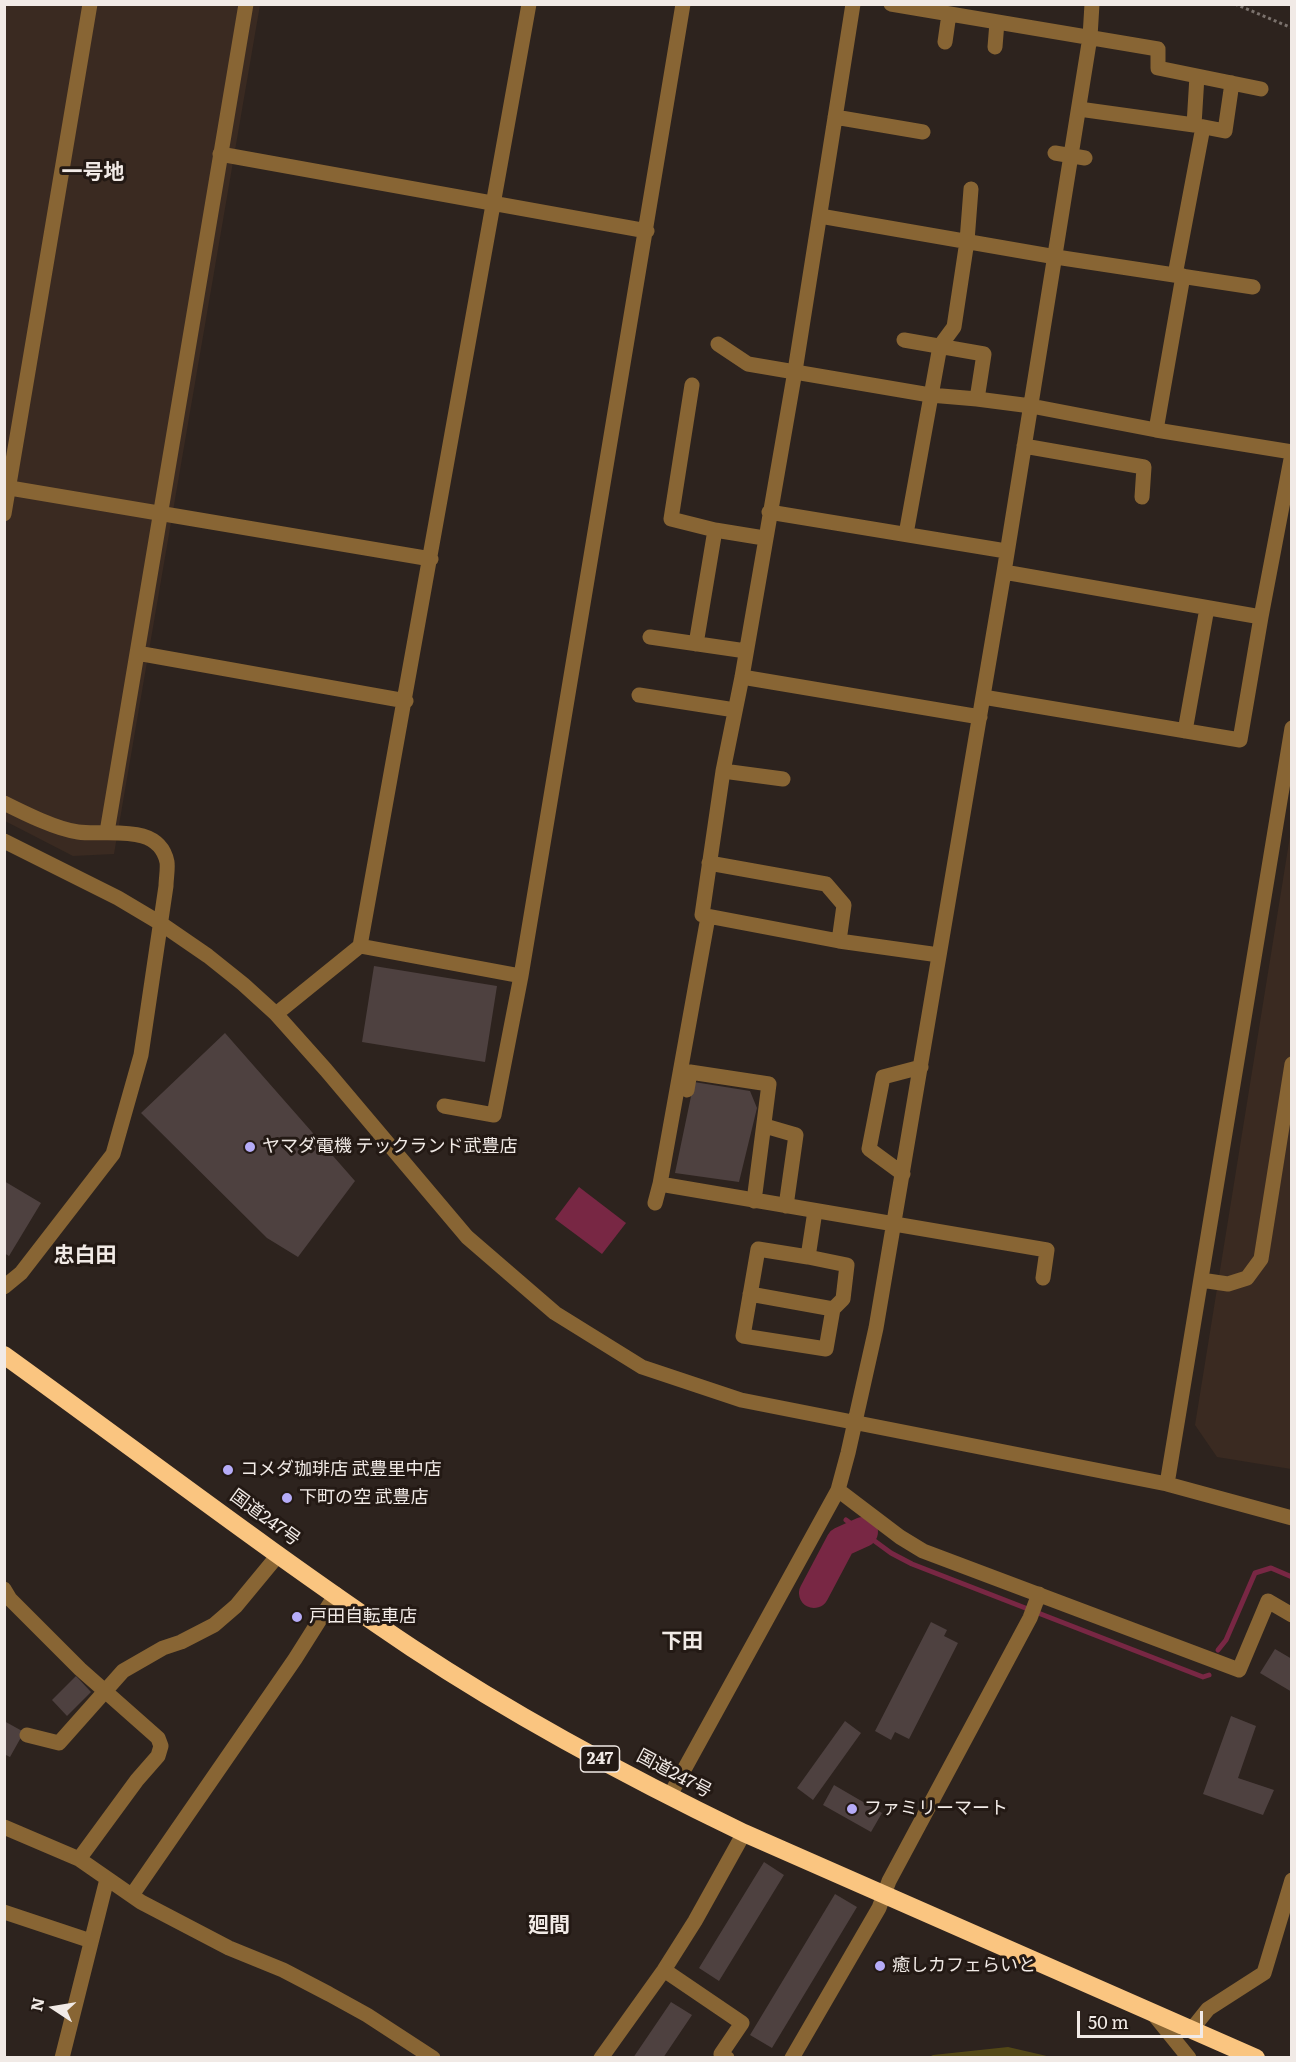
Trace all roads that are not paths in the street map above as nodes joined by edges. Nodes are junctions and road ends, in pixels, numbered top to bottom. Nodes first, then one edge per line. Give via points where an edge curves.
1 (90, 4) edge
2 (246, 4) edge
3 (529, 4) edge
4 (683, 4) edge
5 (853, 4) edge
6 (891, 4) edge
7 (1092, 4) edge
8 (949, 14) junction
9 (997, 22) junction
10 (1090, 37) junction
11 (945, 42) dead end
12 (995, 47) dead end
13 (1197, 76) junction
14 (1232, 83) junction
15 (1261, 89) dead end
16 (1079, 109) junction
17 (835, 117) junction
18 (1198, 126) junction
19 (923, 132) dead end
20 (1055, 153) dead end
21 (220, 154) junction
22 (1078, 157) junction
23 (971, 189) dead end
24 (494, 203) junction
25 (820, 216) junction
26 (646, 231) junction
27 (967, 241) junction
28 (1056, 257) junction
29 (1179, 276) junction
30 (1253, 287) dead end
31 (904, 340) dead end
32 (718, 344) dead end
33 (940, 346) junction
34 (795, 371) junction
35 (692, 385) dead end
36 (930, 395) junction
37 (977, 399) junction
38 (1031, 406) junction
39 (1156, 430) junction
40 (1024, 446) junction
41 (1292, 453) edge
42 (7, 488) edge
43 (1142, 497) dead end
44 (769, 512) junction
45 (160, 513) junction
46 (4, 514) edge
47 (715, 530) junction
48 (906, 534) junction
49 (764, 538) junction
50 (1006, 551) junction
51 (430, 559) junction
52 (1004, 573) junction
53 (1207, 608) junction
54 (1261, 617) junction
55 (650, 637) dead end
56 (696, 644) junction
57 (746, 651) junction
58 (137, 654) junction
59 (742, 677) junction
60 (639, 695) dead end
61 (983, 697) junction
62 (406, 701) junction
63 (735, 710) junction
64 (980, 717) junction
65 (1292, 728) edge
66 (1185, 731) junction
67 (723, 771) junction
68 (783, 779) dead end
69 (4, 802) edge
70 (107, 832) junction
71 (4, 841) edge
72 (709, 862) junction
73 (708, 917) junction
74 (160, 923) junction
75 (839, 941) junction
76 (360, 946) junction
77 (939, 955) junction
78 (521, 976) junction
79 (276, 1014) junction
80 (1292, 1064) edge
81 (921, 1067) junction
82 (444, 1106) dead end
83 (765, 1126) junction
84 (672, 1169) dead end
85 (903, 1174) junction
86 (660, 1184) junction
87 (754, 1201) junction
88 (655, 1203) dead end
89 (786, 1206) junction
90 (815, 1211) junction
91 (894, 1225) junction
92 (808, 1257) junction
93 (1043, 1278) dead end
94 (1201, 1280) junction
95 (4, 1287) edge
96 (750, 1294) junction
97 (833, 1309) junction
98 (4, 1355) edge
99 (855, 1423) junction
100 (1167, 1484) junction
101 (838, 1490) junction
102 (1292, 1518) edge
103 (279, 1554) junction
104 (4, 1589) edge
105 (336, 1594) junction
106 (1038, 1598) junction
107 (1292, 1615) edge
108 (105, 1691) junction
109 (27, 1735) dead end
110 (669, 1797) junction
111 (4, 1827) edge
112 (744, 1833) junction
113 (78, 1859) junction
114 (107, 1879) junction
115 (1292, 1880) edge
116 (884, 1893) junction
117 (132, 1895) junction
118 (4, 1912) edge
119 (91, 1941) junction
120 (664, 1970) junction
121 (1150, 2011) junction
122 (1192, 2029) junction
123 (798, 2056) edge
124 (62, 2058) edge
125 (433, 2058) edge
126 (601, 2058) edge
127 (727, 2058) edge
128 (1189, 2058) edge
129 (1256, 2058) edge

1 - 42 street
2 - 21 street
3 - 24 street
4 - 26 street
5 - 17 street
6 - 8 street
7 - 10 street
8 - 9 street
8 - 11 street
9 - 10 street
9 - 12 street
10 - 13 street via 1158,49 1158,68
10 - 16 street
13 - 14 street
13 - 18 street
14 - 15 street
14 - 18 street via 1225,131
16 - 18 street
16 - 22 street
17 - 19 street
17 - 25 street
18 - 29 street
20 - 22 street
21 - 24 street
21 - 45 street
22 - 28 street
23 - 27 street
24 - 26 street
24 - 51 street
25 - 27 street
25 - 34 street
26 - 78 street
27 - 28 street
27 - 33 street via 954,327
28 - 29 street
28 - 38 street
29 - 30 street
29 - 39 street
31 - 33 street
32 - 34 street via 748,364
33 - 36 street
33 - 37 street via 984,354
34 - 36 street
34 - 44 street
35 - 47 street via 671,519
36 - 37 street
36 - 48 street
37 - 38 street
38 - 39 street
38 - 40 street
39 - 41 street
40 - 43 street via 1144,467
40 - 50 street
41 - 54 street
42 - 45 street
42 - 46 street
44 - 48 street
44 - 49 street
45 - 51 street
45 - 58 street
47 - 49 street
47 - 56 street
48 - 50 street
49 - 57 street
50 - 52 street
51 - 62 street
52 - 53 street
52 - 61 street
53 - 54 street
53 - 66 street
54 - 66 street via 1240,740
55 - 56 street
56 - 57 street
57 - 59 street
58 - 62 street
58 - 70 street
59 - 63 street
59 - 64 street
60 - 63 street
61 - 64 street
61 - 66 street
62 - 76 street
63 - 67 street
64 - 77 street
65 - 94 street
67 - 68 street
67 - 72 street
69 - 70 street via 77,832
70 - 74 street via 144,837 159,846 167,862
71 - 74 street
72 - 73 street via 702,915
72 - 75 street via 826,884 844,905
73 - 75 street
73 - 86 street
74 - 79 street via 208,956
74 - 95 street via 141,1055 112,1154 21,1273
75 - 77 street
76 - 78 street
76 - 79 street
77 - 81 street
78 - 82 street via 494,1115
79 - 99 street via 467,1237 555,1313 642,1367 741,1400
80 - 94 street via 1261,1259 1247,1278 1228,1284
81 - 85 street
81 - 85 street via 883,1077 869,1149
83 - 84 street via 769,1084 690,1072
83 - 87 street
83 - 89 street via 796,1135
85 - 91 street
86 - 87 street
86 - 88 street
87 - 89 street
89 - 90 street
90 - 91 street
90 - 92 street
91 - 93 street via 1047,1250
91 - 99 street
92 - 96 street via 758,1249
92 - 97 street via 847,1265 843,1299
94 - 100 street
96 - 97 street
96 - 97 street via 743,1336 826,1349
98 - 103 highway, 国道247号 / 247
99 - 100 street
99 - 101 street
100 - 102 street
101 - 106 street via 912,1545
101 - 110 street
103 - 105 highway, 国道247号 / 247
103 - 108 street via 236,1606 214,1625 123,1671
104 - 108 street
105 - 110 highway, 国道247号 / 247 via 413,1648 538,1725
105 - 117 street
106 - 107 street via 1239,1670 1268,1600
106 - 116 street
108 - 109 street via 59,1743
108 - 113 street via 158,1738 161,1746 158,1756
110 - 112 highway, 国道247号 / 247
111 - 113 street
112 - 116 highway, 国道247号 / 247
112 - 120 street
113 - 114 street
114 - 117 street
114 - 119 street
115 - 122 street via 1264,1973 1208,2009
116 - 121 highway, 国道247号 / 247
116 - 123 street
117 - 125 street via 229,1948 329,1994
118 - 119 street
119 - 124 street
120 - 126 street
120 - 127 street via 742,2023 721,2054
121 - 122 highway, 国道247号 / 247
121 - 128 street
122 - 129 highway, 国道247号 / 247

